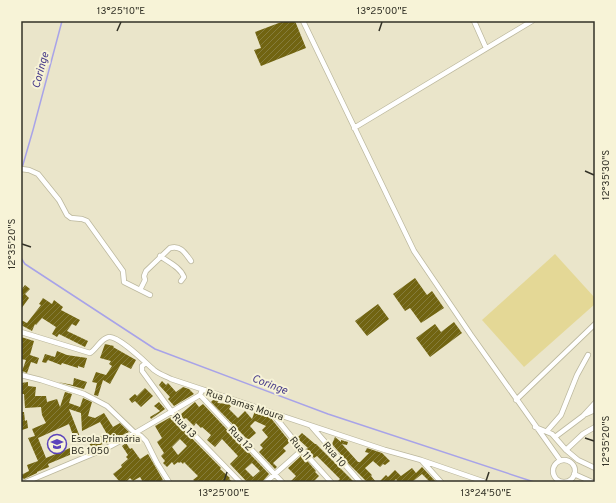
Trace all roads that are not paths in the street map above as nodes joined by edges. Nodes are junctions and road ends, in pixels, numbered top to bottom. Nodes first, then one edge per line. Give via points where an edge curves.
1 (303, 21) edge
2 (474, 21) edge
3 (532, 21) edge
4 (486, 48) junction
5 (354, 128) junction
6 (21, 169) edge
7 (160, 256) junction
8 (191, 262) dead end
9 (181, 280) dead end
10 (140, 290) junction
11 (150, 295) dead end
12 (595, 324) edge
13 (21, 332) edge
14 (588, 355) dead end
15 (146, 363) junction
16 (21, 375) edge
17 (202, 390) junction
18 (200, 395) junction
19 (516, 400) junction
20 (595, 403) edge
21 (595, 410) edge
22 (172, 412) junction
23 (272, 413) junction
24 (583, 416) junction
25 (310, 425) junction
26 (535, 426) junction
27 (595, 427) edge
28 (547, 431) junction
29 (135, 433) junction
30 (555, 437) junction
31 (302, 450) junction
32 (566, 450) junction
33 (421, 460) junction
34 (560, 460) junction
35 (595, 468) edge
36 (574, 474) junction
37 (275, 475) junction
38 (465, 475) junction
39 (26, 482) edge
40 (169, 482) edge
41 (240, 482) edge
42 (266, 482) edge
43 (282, 482) edge
44 (330, 482) edge
45 (359, 482) edge
46 (441, 482) edge
47 (471, 482) edge
48 (484, 482) edge
49 (561, 482) edge
50 (592, 482) edge

1 - 5 street
2 - 4 street
3 - 4 street
4 - 5 street
5 - 19 street via 414,251
6 - 10 street via 38,174 59,200 67,215 87,221 123,271 124,282
7 - 8 street via 175,247 184,251
7 - 9 street via 178,268 184,277
7 - 10 street via 146,271
10 - 11 street
12 - 19 street
13 - 15 street, Rua Damas Moura via 90,353 105,338 114,338
14 - 28 street via 561,414
15 - 17 street, Rua Damas Moura via 171,379
15 - 22 street, Rua 13 via 142,366 142,371
16 - 29 street via 96,399 112,410
17 - 18 street
17 - 23 street, Rua Damas Moura
18 - 22 street
18 - 37 street, Rua 12
19 - 26 street
20 - 24 street
21 - 24 street
22 - 29 street
22 - 41 street, Rua 13
23 - 25 street, Rua Damas Moura
23 - 31 street, Rua 11
24 - 30 street
25 - 33 street, Rua Damas Moura
25 - 45 street, Rua 10
26 - 28 street
26 - 34 street
27 - 32 street
28 - 30 street
29 - 39 street via 107,448
29 - 40 street via 146,441
30 - 32 street
31 - 37 street
31 - 44 street, Rua 11
32 - 35 street via 578,460
33 - 38 street, Rua Damas Moura
33 - 46 street
34 - 36 street via 570,461 574,467
34 - 49 street via 554,464 552,471 555,478
36 - 49 street via 568,481
36 - 50 street
37 - 42 street
37 - 43 street, Rua 12
38 - 47 street
38 - 48 street, Rua Damas Moura

